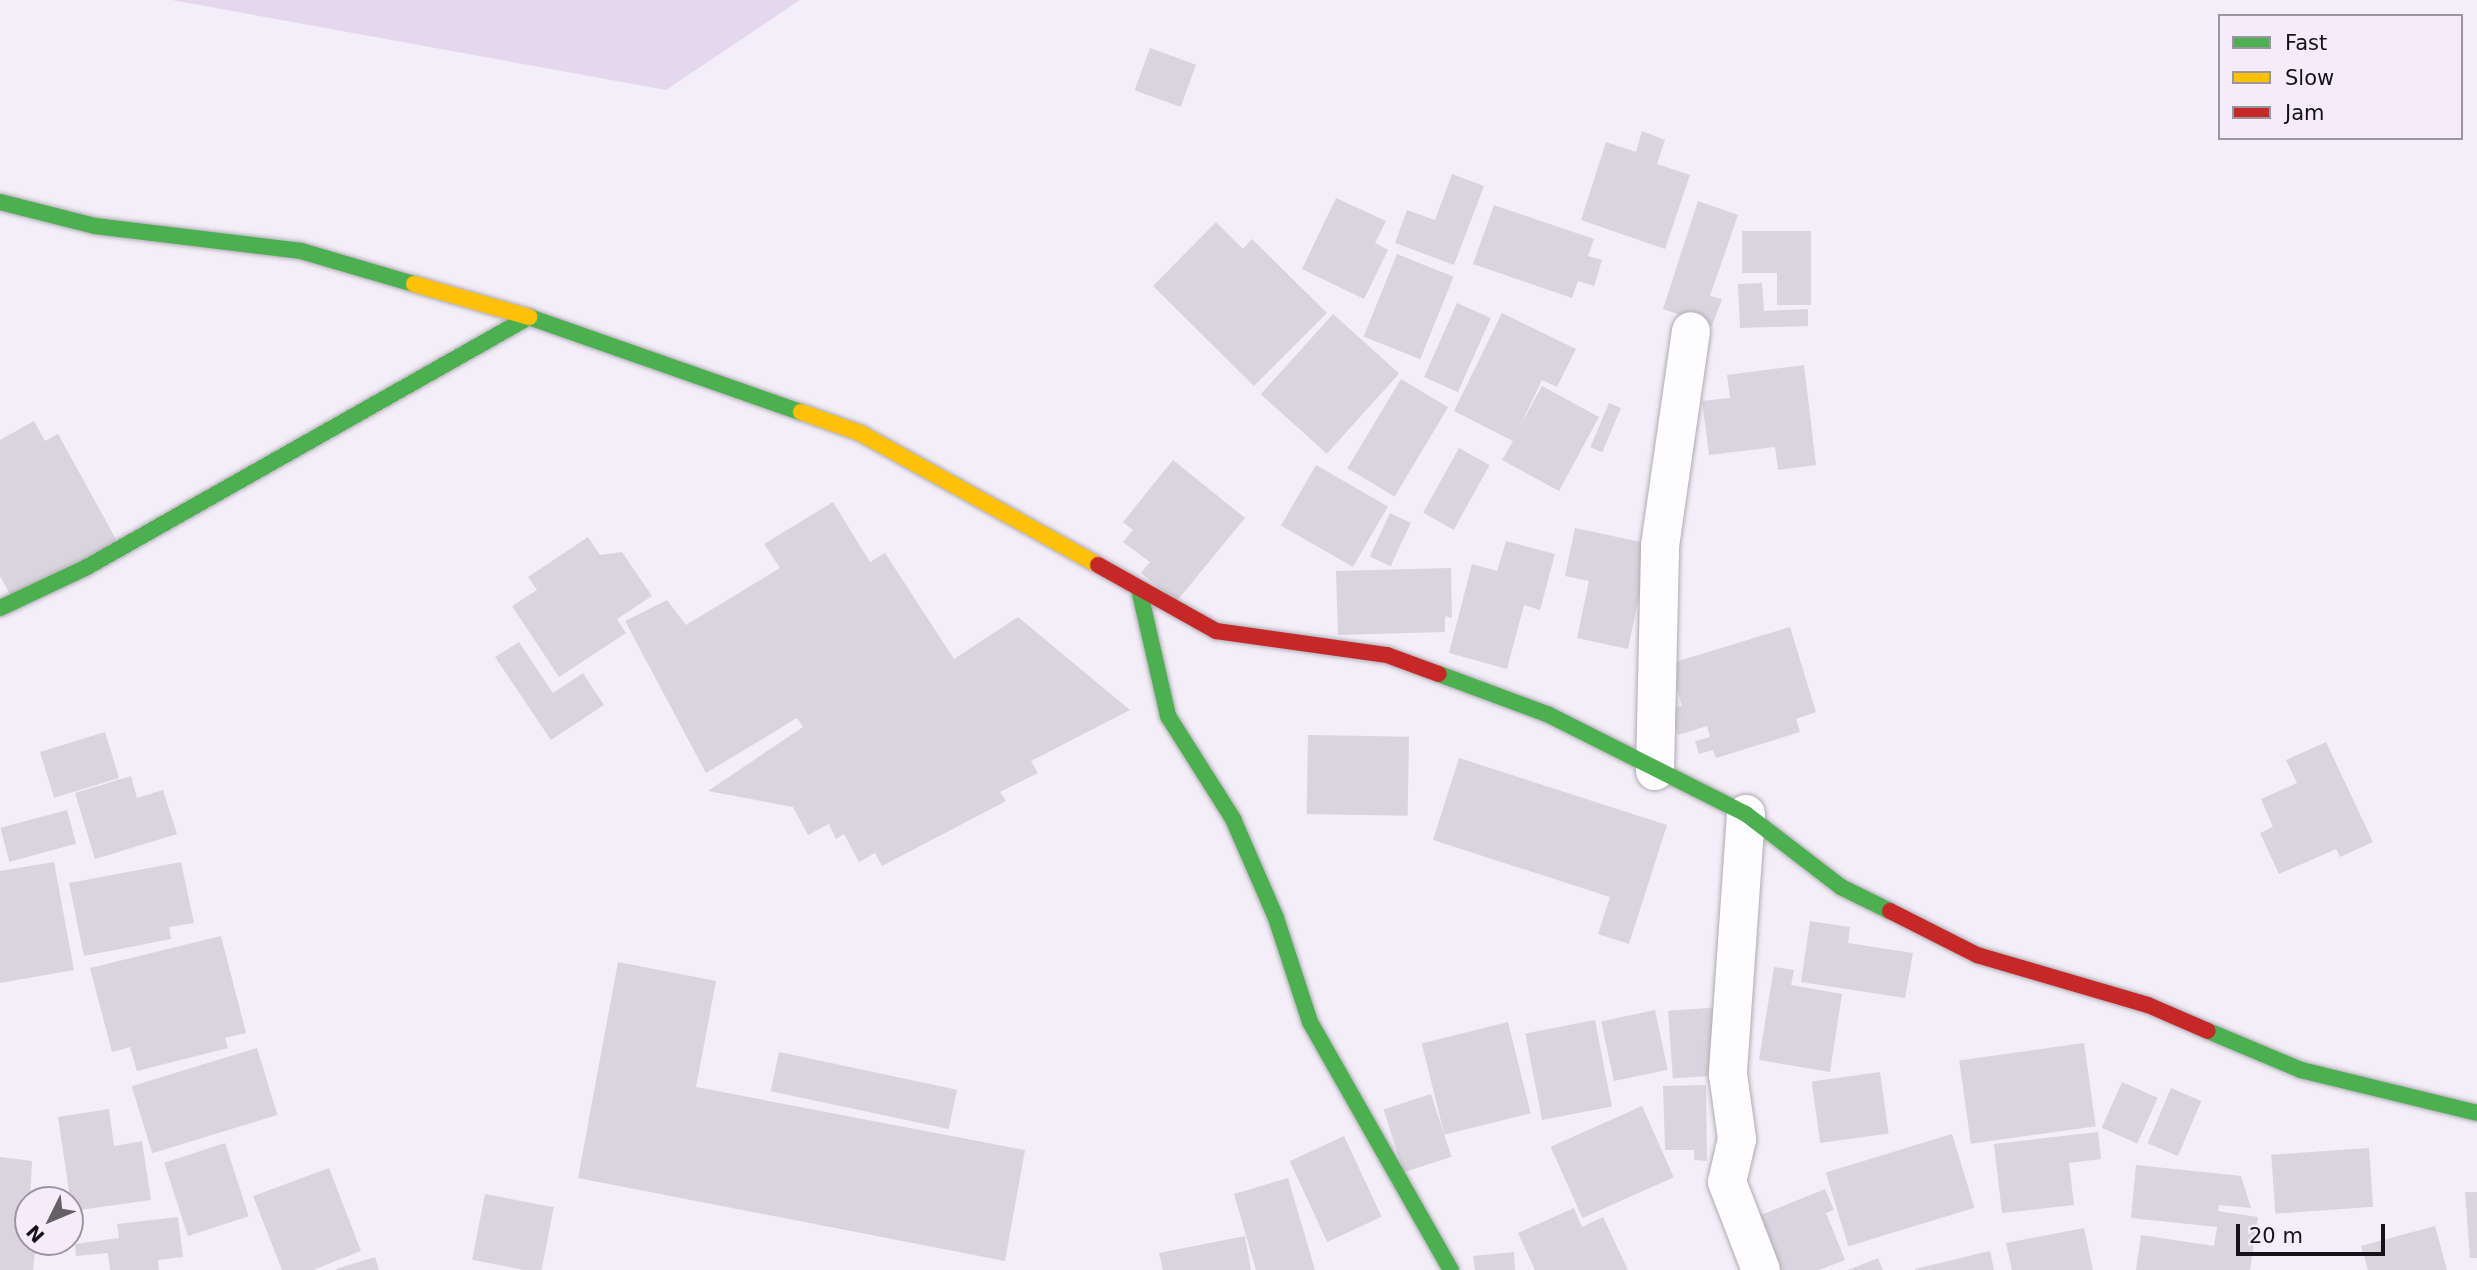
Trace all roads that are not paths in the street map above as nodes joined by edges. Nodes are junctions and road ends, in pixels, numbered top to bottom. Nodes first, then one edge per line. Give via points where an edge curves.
1 (0, 202) edge
2 (529, 317) junction
3 (1690, 331) dead end
4 (1139, 589) junction
5 (0, 608) edge
6 (1655, 771) junction
7 (1745, 814) junction
8 (2477, 1113) edge
9 (1451, 1270) edge
10 (1761, 1270) edge

1 - 2 street via 94,226 301,251
2 - 4 street via 860,433
2 - 5 street via 87,567
3 - 6 street via 1660,546
4 - 6 street via 1216,631 1387,655 1549,715
4 - 9 street via 1168,716 1233,819 1276,918 1310,1022
6 - 7 street via 1671,773
7 - 8 street via 1841,887 1977,955 2148,1004 2301,1070
7 - 10 street via 1728,1074 1737,1139 1727,1182

